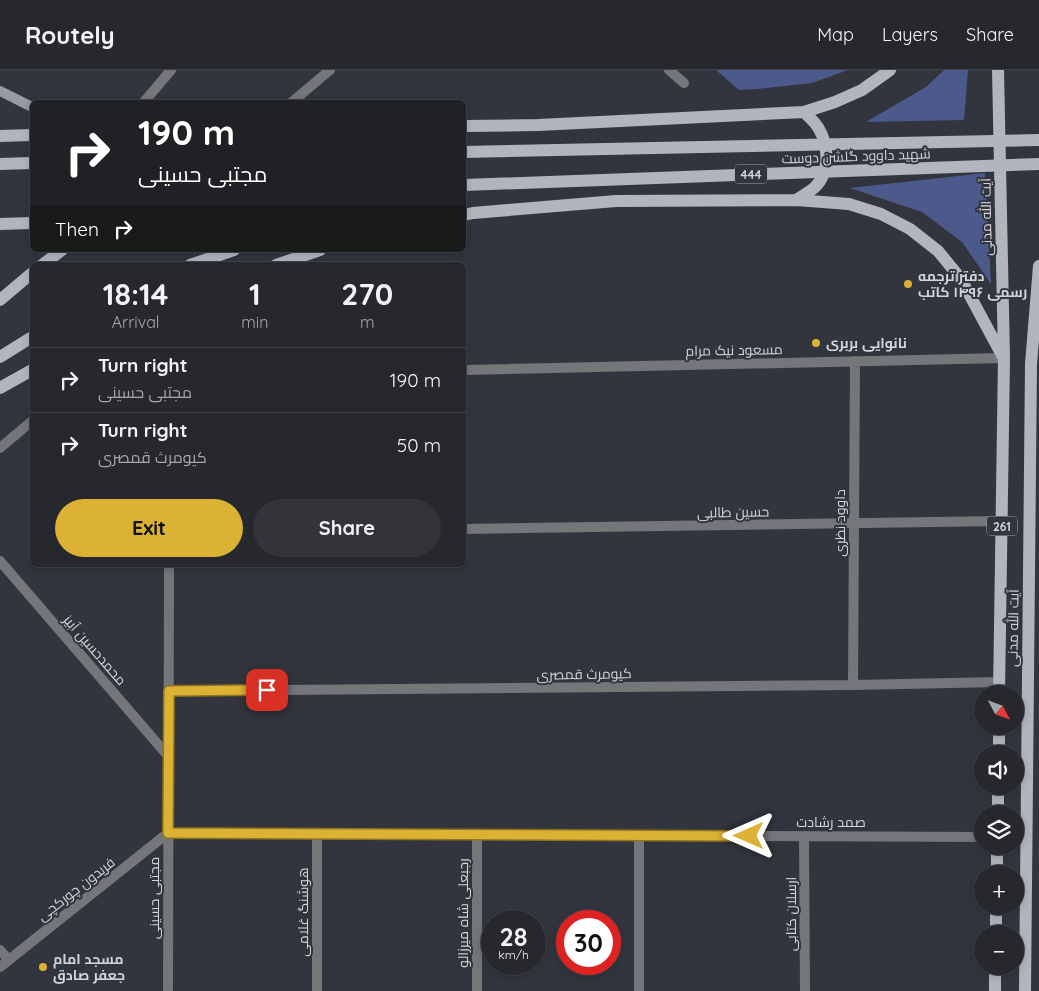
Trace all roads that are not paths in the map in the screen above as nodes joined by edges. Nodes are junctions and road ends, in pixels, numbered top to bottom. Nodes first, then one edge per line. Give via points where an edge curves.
1 (171, 70) edge
2 (330, 70) edge
3 (669, 70) edge
4 (890, 70) edge
5 (998, 70) edge
6 (684, 83) dead end
7 (0, 91) edge
8 (146, 100) edge
9 (294, 100) edge
10 (30, 106) edge
11 (804, 112) junction
12 (466, 126) edge
13 (30, 135) edge
14 (0, 136) edge
15 (1039, 140) edge
16 (466, 152) edge
17 (30, 163) edge
18 (0, 164) edge
19 (1039, 164) edge
20 (466, 185) edge
21 (796, 200) junction
22 (466, 215) edge
23 (30, 223) edge
24 (0, 224) edge
25 (59, 252) edge
26 (228, 252) edge
27 (314, 252) edge
28 (46, 262) edge
29 (199, 262) edge
30 (285, 262) edge
31 (1039, 266) edge
32 (30, 274) edge
33 (0, 300) edge
34 (30, 338) edge
35 (0, 357) edge
36 (1004, 358) junction
37 (855, 361) junction
38 (466, 370) edge
39 (30, 371) edge
40 (0, 388) edge
41 (1031, 388) junction
42 (1039, 401) edge
43 (30, 423) edge
44 (0, 448) edge
45 (1039, 473) edge
46 (1030, 498) junction
47 (1002, 521) junction
48 (854, 524) junction
49 (466, 529) edge
50 (0, 561) edge
51 (170, 567) edge
52 (854, 685) junction
53 (1000, 685) edge
54 (974, 687) edge
55 (169, 691) junction
56 (169, 757) junction
57 (168, 833) junction
58 (317, 834) junction
59 (477, 834) junction
60 (639, 835) junction
61 (804, 836) junction
62 (974, 837) edge
63 (0, 950) edge
64 (8, 960) junction
65 (0, 967) edge
66 (995, 975) edge
67 (168, 991) edge
68 (316, 991) edge
69 (477, 991) edge
70 (640, 991) edge
71 (805, 991) edge
72 (995, 991) edge
73 (1025, 991) edge

1 - 8 street
2 - 9 street
3 - 6 street
4 - 11 main road via 862,90
5 - 36 main road, آیت الله مدنی / 261
7 - 10 street
11 - 12 main road
11 - 21 main road via 819,128 826,147 826,165 816,186
13 - 14 main road
15 - 16 main road, شهید داوود گلشن دوست / 444, bridge
17 - 18 main road
19 - 20 main road, شهید داوود گلشن دوست / 444, bridge
21 - 22 main road via 616,201
21 - 36 main road via 849,204 881,214 910,229 938,251 961,278
23 - 24 main road
25 - 28 main road
26 - 29 main road
27 - 30 main road
31 - 41 main road, آیت الله مدنی / 261
32 - 33 main road
34 - 35 main road
36 - 37 street, مسعود نیک مرام
36 - 47 main road, آیت الله مدنی / 261
37 - 38 street, مسعود نیک مرام
37 - 48 street, داوود نظری
39 - 40 main road
41 - 42 main road
41 - 46 main road, آیت الله مدنی / 261
43 - 44 street
45 - 46 main road
46 - 73 main road, آیت الله مدنی / 261
47 - 48 street, حسین طالبی
47 - 53 main road, آیت الله مدنی / 261
48 - 49 street, حسین طالبی
48 - 52 street, داوود نظری
50 - 56 street, محمدحسین آبیز
51 - 55 street, مجتبی حسینی
52 - 54 street, کیومرث قمصری
52 - 55 street, کیومرث قمصری
55 - 56 street, مجتبی حسینی
56 - 57 street, مجتبی حسینی
57 - 58 street, صمد رشادت
57 - 64 street, فریدون چورکچی
57 - 67 street, مجتبی حسینی
58 - 59 street, صمد رشادت
58 - 68 street, هوشنگ غلامی
59 - 60 street, صمد رشادت
59 - 69 street, رجبعلی شاه میرزالو
60 - 61 street, صمد رشادت
60 - 70 street
61 - 62 street, صمد رشادت
61 - 71 street, ارسلان کتابی
63 - 64 street
64 - 65 street, فریدون چورکچی
66 - 72 main road

